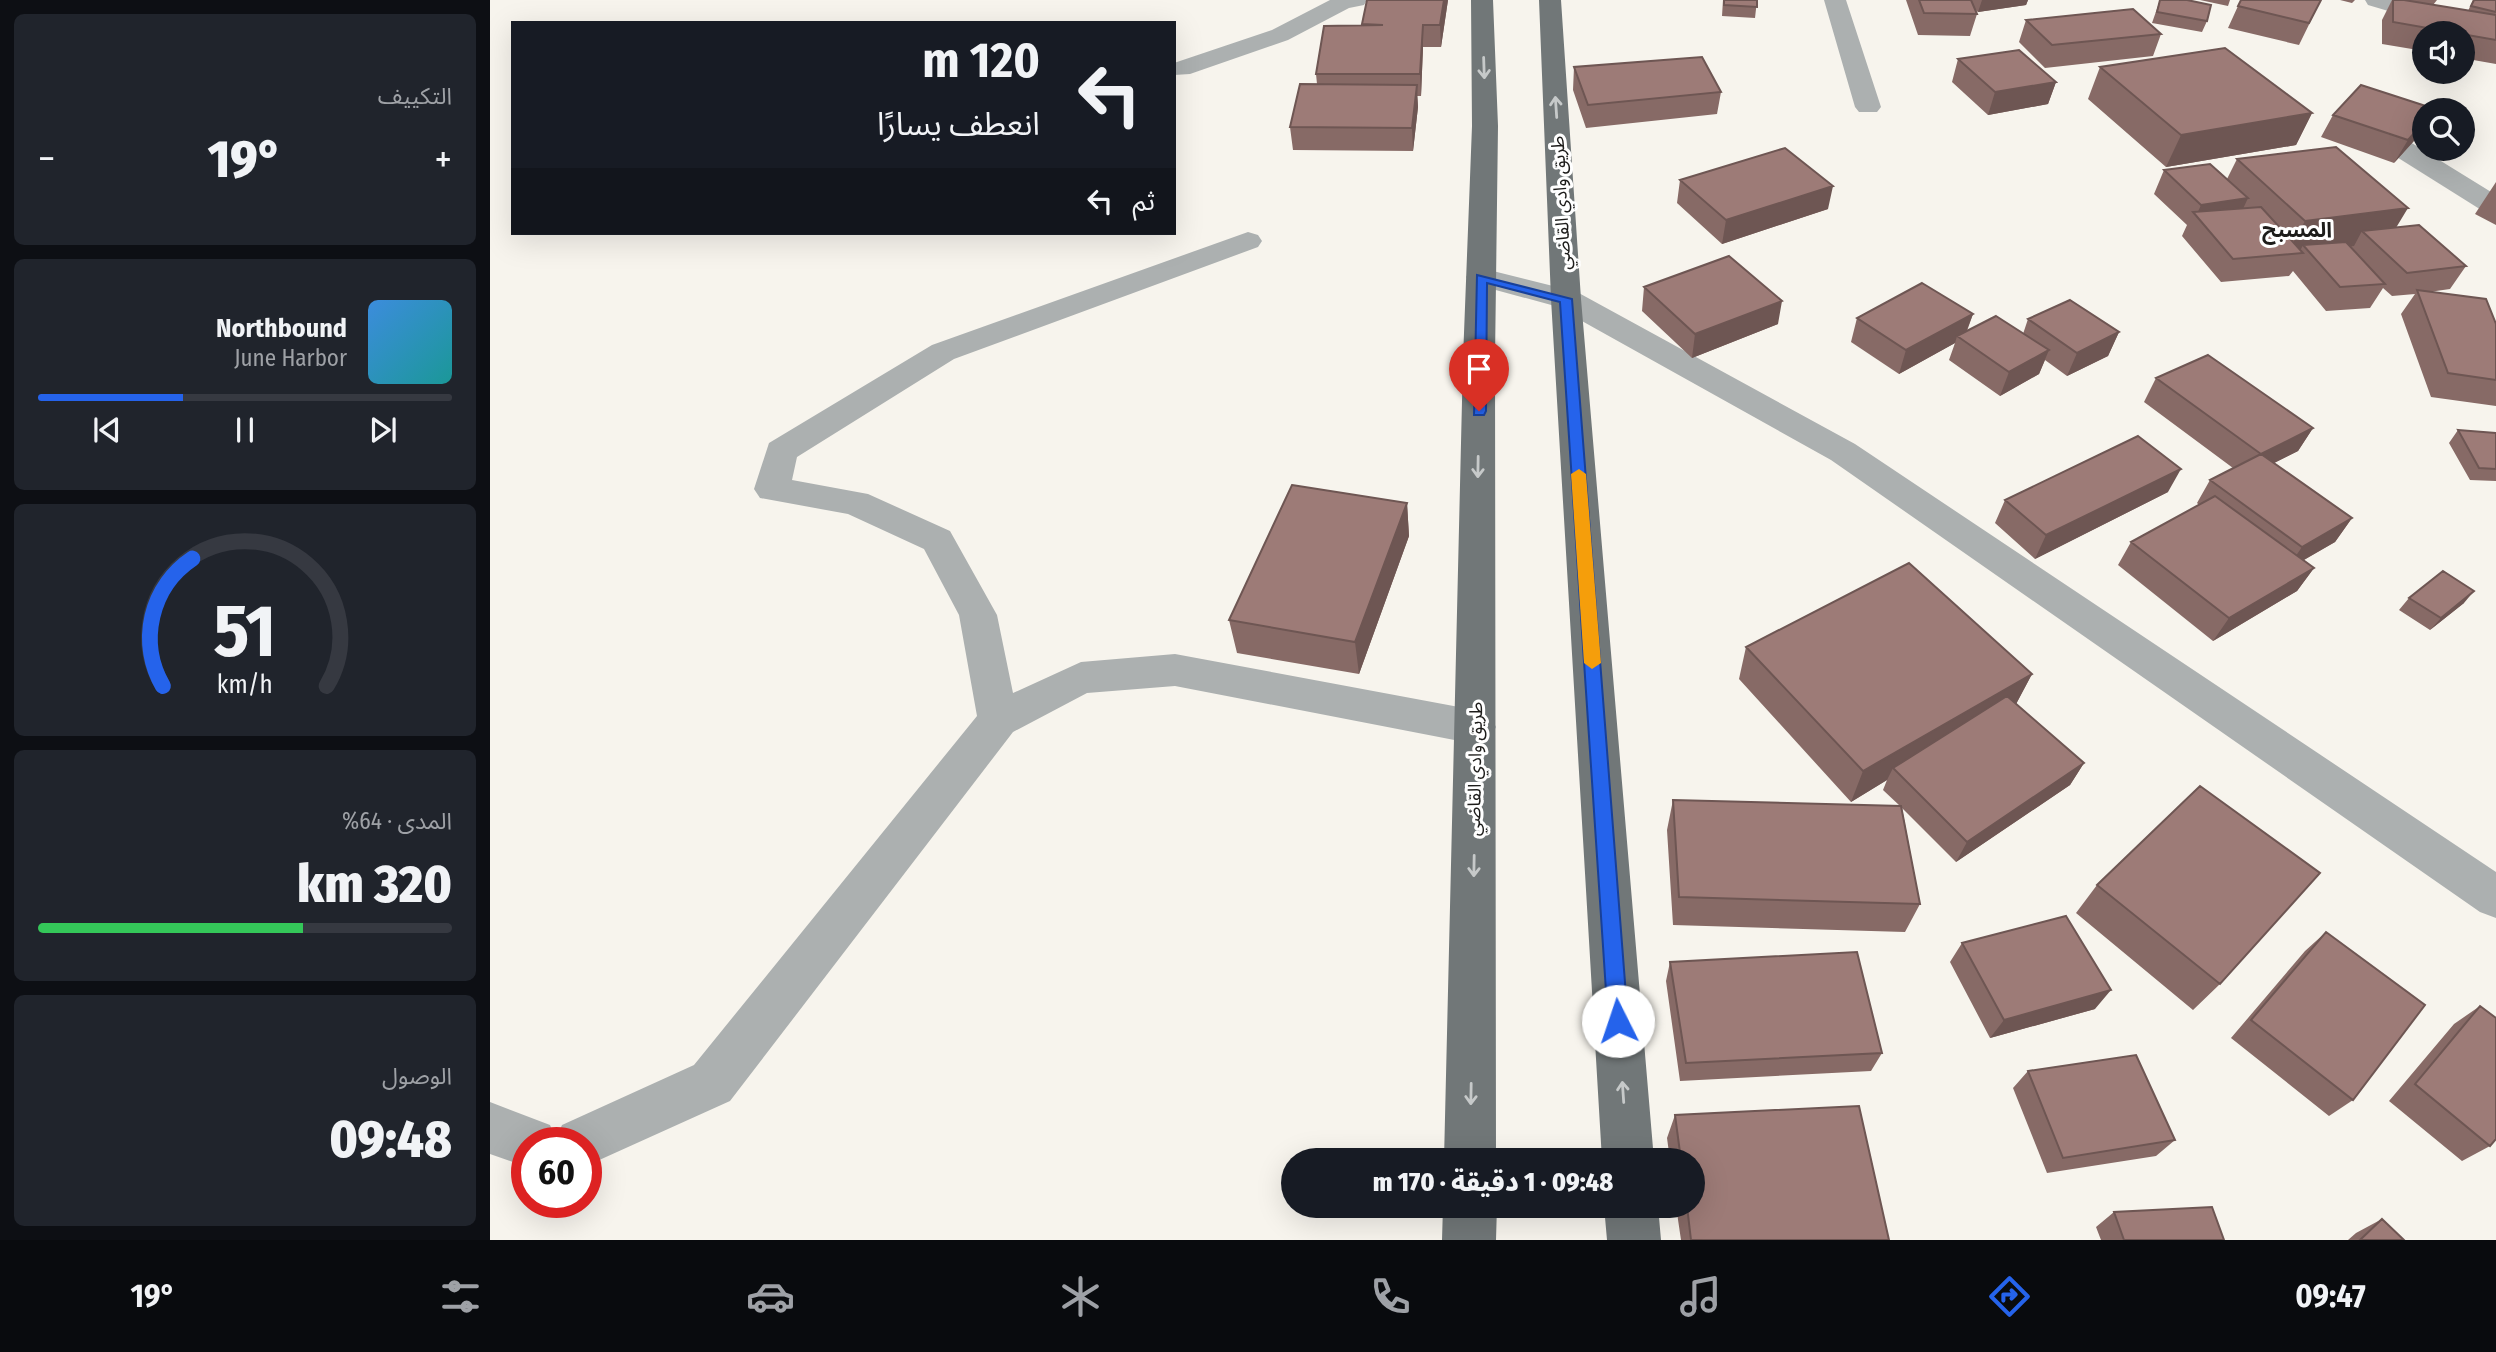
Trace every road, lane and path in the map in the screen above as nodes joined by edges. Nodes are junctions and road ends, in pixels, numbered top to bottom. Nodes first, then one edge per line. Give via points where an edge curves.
1 (1356, 0) edge
2 (1482, 0) edge
3 (1550, 0) edge
4 (1835, 0) edge
5 (2376, 0) edge
6 (2496, 30) edge
7 (1181, 69) dead end
8 (1868, 107) dead end
9 (2393, 143) edge
10 (2496, 207) edge
11 (1248, 241) dead end
12 (1481, 277) junction
13 (1566, 299) junction
14 (998, 720) junction
15 (1475, 727) junction
16 (2496, 897) edge
17 (490, 1128) edge
18 (602, 1133) edge
19 (511, 1136) edge
20 (1470, 1148) edge
21 (1627, 1148) edge
22 (1470, 1218) edge
23 (1633, 1218) edge
24 (1469, 1240) edge
25 (1634, 1240) edge

1 - 7 street via 1280,35
2 -> 12 main road, طريق وادي القاضي
13 -> 3 main road, طريق وادي القاضي
4 - 8 street
5 - 6 street via 2464,26
9 - 10 street
11 - 14 street via 943,352 781,451 772,489 855,503 937,540 978,615
12 - 13 street
12 -> 15 main road, طريق وادي القاضي
13 - 16 street via 1843,452
21 -> 13 main road, طريق وادي القاضي
14 - 15 street via 1081,678 1175,670
14 - 18 street via 712,1083
15 -> 20 main road, طريق وادي القاضي
17 - 19 street
22 - 24 main road
23 - 25 main road

